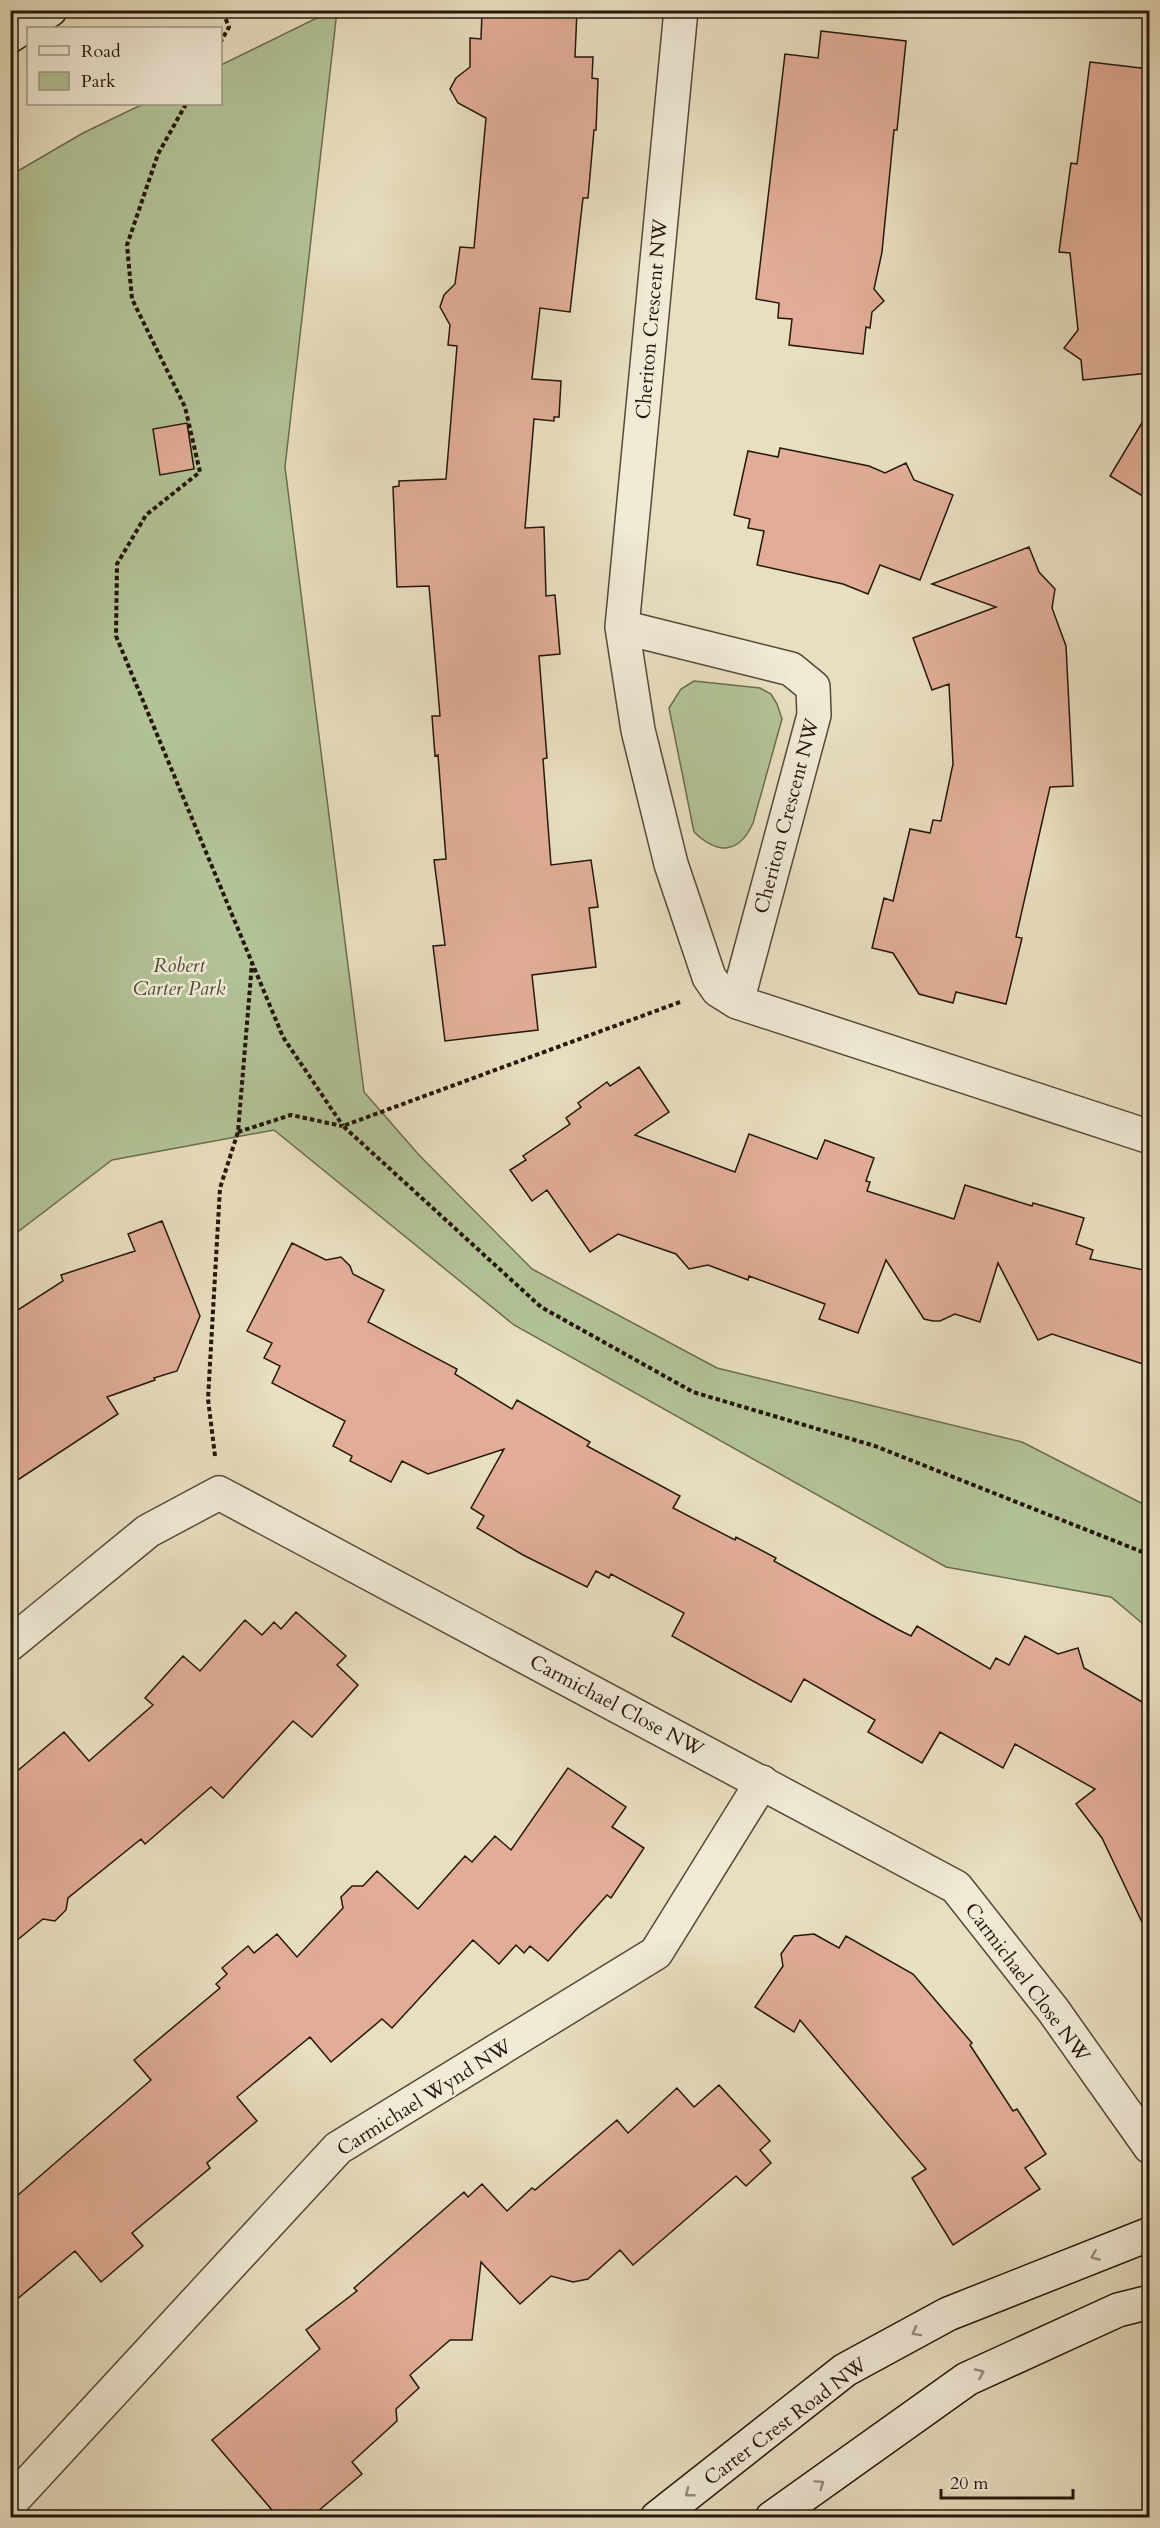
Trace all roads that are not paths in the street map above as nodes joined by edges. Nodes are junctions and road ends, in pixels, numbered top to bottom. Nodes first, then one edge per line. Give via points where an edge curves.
1 (50, 10) edge
2 (681, 10) edge
3 (10, 36) edge
4 (622, 627) junction
5 (737, 1002) junction
6 (1149, 1137) edge
7 (10, 1644) edge
8 (762, 1782) junction
9 (1149, 2147) edge
10 (1149, 2234) edge
11 (1149, 2302) edge
12 (10, 2503) edge
13 (657, 2517) edge
14 (772, 2517) edge

1 - 3 street
2 - 4 street, Cheriton Crescent NW
4 - 5 street, Cheriton Crescent NW via 638,730 671,864 709,977 718,990
4 - 5 street, Cheriton Crescent NW via 791,669 813,687 814,716
5 - 6 street, Cheriton Crescent NW
7 - 8 street, Carmichael Close NW via 148,1531 219,1493
8 - 9 street, Carmichael Close NW via 956,1887 1053,2010
8 - 12 street, Carmichael Wynd NW via 656,1953 338,2148
10 -> 13 street, Carter Crest Road NW via 948,2314 845,2370
14 -> 11 street via 967,2379 1118,2310

